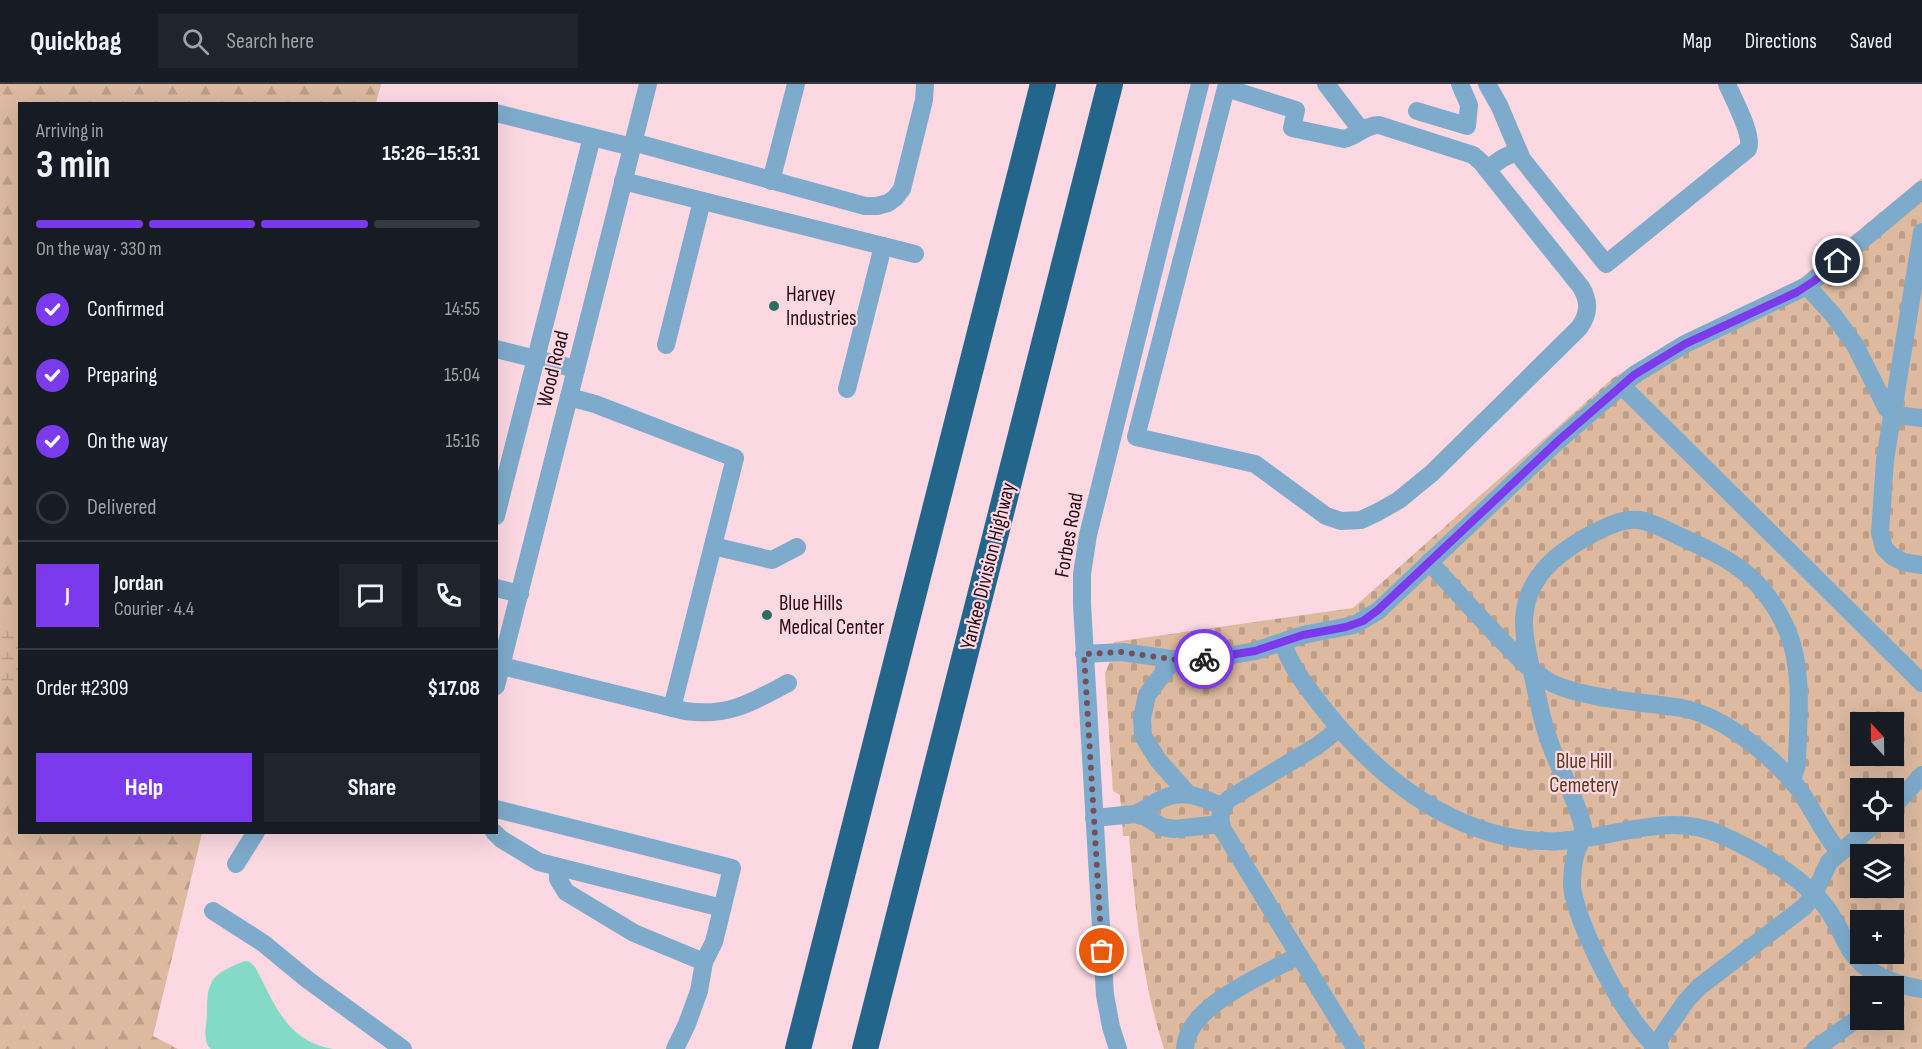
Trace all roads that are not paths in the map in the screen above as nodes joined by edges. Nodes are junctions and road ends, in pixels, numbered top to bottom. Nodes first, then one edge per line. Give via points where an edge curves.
1 (648, 84) edge
2 (796, 84) edge
3 (925, 84) edge
4 (1043, 84) edge
5 (1110, 84) edge
6 (1200, 84) edge
7 (1326, 84) edge
8 (1460, 84) edge
9 (1487, 84) edge
10 (1727, 84) edge
11 (1417, 111) dead end
12 (498, 112) edge
13 (1361, 130) junction
14 (592, 136) junction
15 (633, 144) junction
16 (1518, 151) junction
17 (1487, 169) junction
18 (623, 181) junction
19 (771, 181) junction
20 (1922, 190) edge
21 (702, 201) junction
22 (1922, 232) edge
23 (883, 246) junction
24 (915, 254) dead end
25 (1807, 286) junction
26 (1917, 297) edge
27 (666, 345) dead end
28 (498, 350) edge
29 (536, 359) junction
30 (576, 369) junction
31 (1622, 386) junction
32 (847, 389) dead end
33 (569, 397) junction
34 (1892, 414) junction
35 (1922, 418) edge
36 (498, 508) edge
37 (713, 546) junction
38 (797, 547) dead end
39 (1429, 562) junction
40 (1922, 565) edge
41 (498, 588) edge
42 (520, 594) junction
43 (1283, 643) junction
44 (1084, 654) junction
45 (1170, 659) junction
46 (502, 666) junction
47 (1532, 669) junction
48 (498, 679) edge
49 (788, 683) dead end
50 (1922, 684) edge
51 (672, 708) junction
52 (1340, 729) junction
53 (1922, 775) edge
54 (1791, 781) junction
55 (1188, 794) junction
56 (1904, 795) edge
57 (498, 810) edge
58 (1135, 814) junction
59 (1222, 815) junction
60 (1094, 818) junction
61 (1864, 832) edge
62 (255, 834) edge
63 (496, 834) edge
64 (1582, 839) junction
65 (1839, 852) junction
66 (236, 864) dead end
67 (558, 867) junction
68 (1814, 894) junction
69 (722, 908) junction
70 (213, 911) dead end
71 (1299, 955) junction
72 (704, 962) junction
73 (1879, 976) edge
74 (1904, 987) edge
75 (1922, 988) edge
76 (1850, 1024) edge
77 (1116, 1044) edge
78 (1656, 1048) edge
79 (403, 1049) edge
80 (675, 1049) edge
81 (798, 1049) edge
82 (865, 1049) edge
83 (1185, 1049) edge
84 (1356, 1049) edge
85 (1815, 1049) edge

1 - 15 street, Wood Road
2 - 19 street
3 - 19 street via 902,189 892,201 866,206
4 - 81 highway
5 - 82 highway, Yankee Division Highway
6 - 44 street, Forbes Road via 1088,536 1082,588
7 - 13 street
8 - 11 street via 1469,105 1467,126
9 - 16 street
10 - 16 street via 1750,140 1748,149 1606,264
12 - 14 street
13 - 17 street via 1379,126 1469,153
13 - 17 street via 1337,139 1292,128 1296,110 1226,88 1136,437 1254,464 1326,516 1341,521 1368,517 1411,491 1579,328 1587,311 1587,298 1581,286
14 - 15 street
14 - 29 street
15 - 18 street, Wood Road
15 - 19 street
16 - 17 street
18 - 21 street
18 - 30 street, Wood Road
20 - 25 street
21 - 23 street
21 - 27 street
22 - 26 street
23 - 24 street
23 - 32 street
25 - 31 street via 1685,344
25 - 34 street via 1856,345
26 - 34 street
28 - 29 street
29 - 30 street
29 - 36 street
30 - 33 street, Wood Road
31 - 39 street
31 - 50 street
33 - 37 street via 735,458
33 - 42 street, Wood Road
34 - 35 street
34 - 40 street via 1881,538 1892,556
37 - 38 street via 771,560
37 - 51 street
39 - 43 street via 1363,621
39 - 47 street
41 - 42 street
42 - 46 street, Wood Road
43 - 45 street via 1254,640 1197,649
43 - 52 street via 1297,674
44 - 45 street via 1122,652
44 - 60 street, Forbes Road
45 - 55 street via 1147,694 1143,736
46 - 48 street, Wood Road
46 - 51 street
47 - 54 street via 1567,689 1692,710 1712,718 1748,742
47 - 54 street via 1525,612 1531,589 1548,563 1570,546 1610,526 1634,520 1649,523 1736,565 1777,611 1791,640 1797,672 1797,761
47 - 64 street via 1548,739 1582,821
49 - 51 street via 728,711 700,713
52 - 59 street via 1233,796
52 - 64 street via 1409,792 1458,821 1524,839
53 - 56 street
54 - 65 street
55 - 58 street via 1165,798
55 - 59 street via 1203,798
57 - 69 street via 732,868
58 - 59 street via 1168,828
58 - 60 street
59 - 71 street
60 - 77 street, Forbes Road via 1105,995
61 - 65 street
62 - 66 street
63 - 67 street via 528,856
64 - 68 street via 1657,826 1709,830 1769,861
64 - 78 street via 1573,874 1578,913 1593,949 1633,1020
65 - 68 street via 1825,868
67 - 69 street
67 - 72 street via 558,879 566,892 634,933
68 - 73 street via 1833,917 1856,958
68 - 78 street via 1797,912 1705,980 1686,1001
69 - 72 street via 714,942
70 - 79 street via 263,943
71 - 83 street via 1205,1011 1189,1030
71 - 84 street
72 - 80 street via 691,1013
74 - 75 street
76 - 85 street

